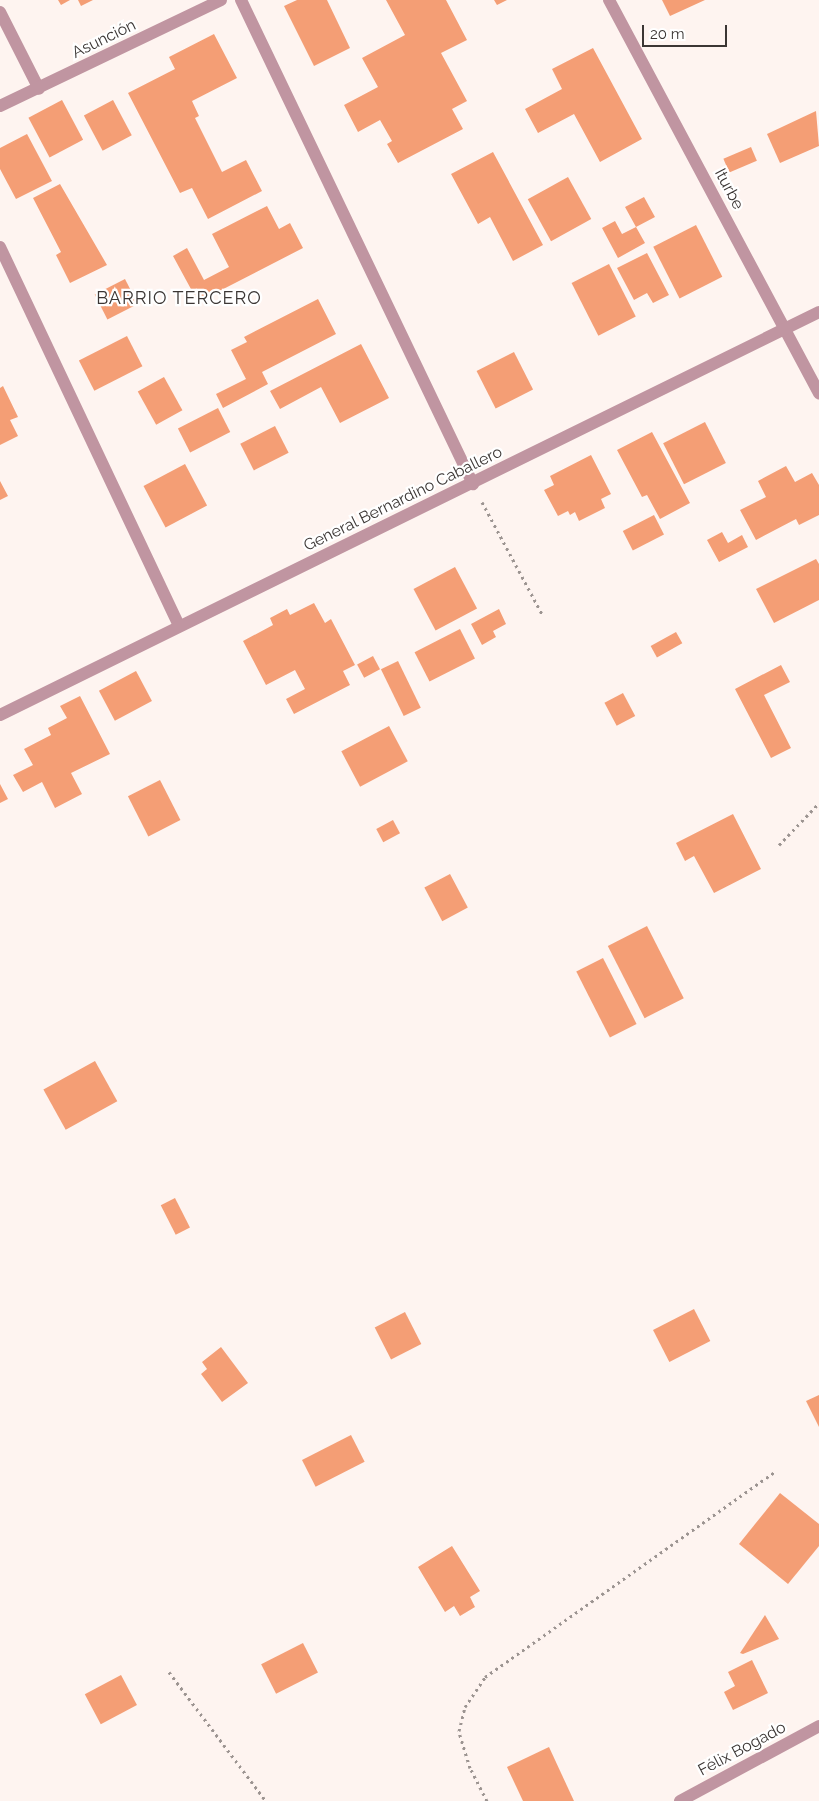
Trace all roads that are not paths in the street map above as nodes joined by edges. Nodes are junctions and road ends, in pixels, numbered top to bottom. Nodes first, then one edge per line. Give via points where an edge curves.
1 (221, 0) edge
2 (240, 0) edge
3 (609, 0) edge
4 (0, 12) edge
5 (39, 89) junction
6 (0, 106) edge
7 (0, 247) edge
8 (819, 312) edge
9 (785, 330) junction
10 (819, 394) edge
11 (473, 484) junction
12 (179, 625) junction
13 (0, 715) edge
14 (819, 1726) edge
15 (680, 1801) edge

1 - 5 street, Asunción
2 - 11 street
3 - 9 street, Iturbe
4 - 5 street
5 - 6 street, Asunción
7 - 12 street
8 - 9 street, General Bernardino Caballero
9 - 10 street, Iturbe
9 - 11 street, General Bernardino Caballero
11 - 12 street, General Bernardino Caballero
12 - 13 street, General Bernardino Caballero
14 - 15 street, Félix Bogado

